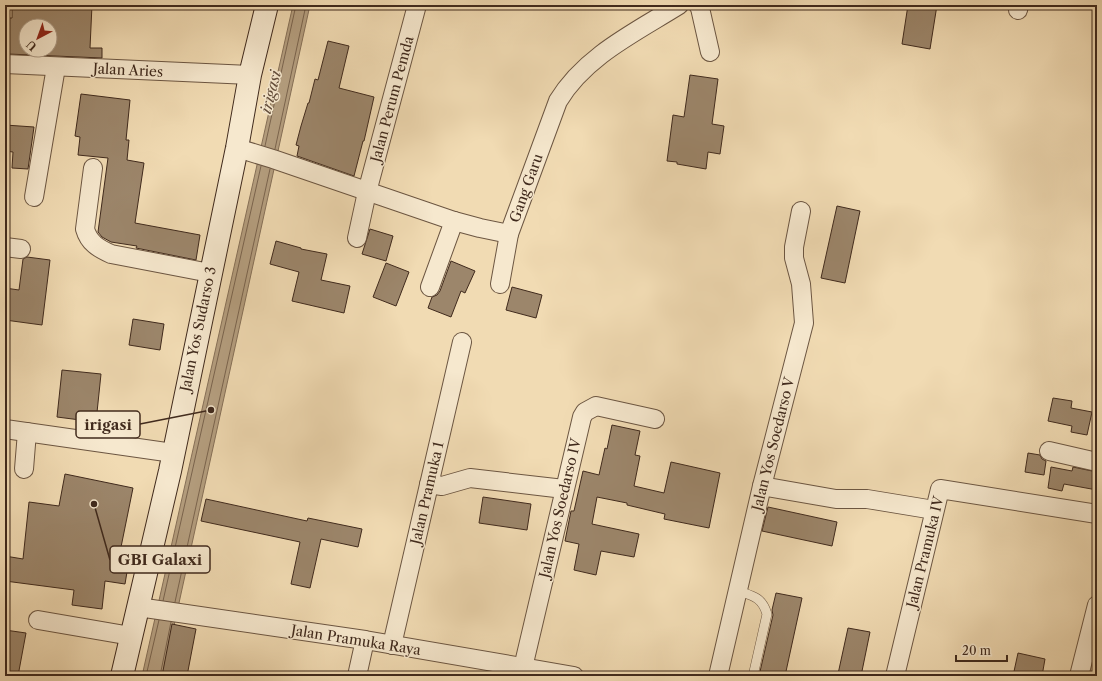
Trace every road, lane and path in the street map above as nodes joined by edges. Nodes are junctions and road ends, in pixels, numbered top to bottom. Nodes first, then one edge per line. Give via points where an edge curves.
1 (267, 5) edge
2 (417, 5) edge
3 (679, 5) edge
4 (698, 5) edge
5 (710, 52) dead end
6 (5, 64) edge
7 (56, 66) junction
8 (250, 75) junction
9 (245, 150) junction
10 (93, 168) dead end
11 (367, 192) junction
12 (34, 197) dead end
13 (801, 211) dead end
14 (454, 221) junction
15 (509, 234) junction
16 (357, 238) dead end
17 (210, 273) junction
18 (500, 284) dead end
19 (430, 287) dead end
20 (462, 342) dead end
21 (655, 419) dead end
22 (5, 429) edge
23 (1049, 451) dead end
24 (171, 462) junction
25 (1097, 462) edge
26 (429, 484) junction
27 (762, 486) junction
28 (564, 489) junction
29 (934, 510) junction
30 (1097, 514) edge
31 (738, 591) junction
32 (1097, 605) edge
33 (140, 607) junction
34 (38, 620) dead end
35 (131, 636) junction
36 (366, 640) junction
37 (392, 645) junction
38 (522, 672) edge
39 (122, 676) edge
40 (357, 676) edge
41 (574, 676) edge
42 (718, 676) edge
43 (753, 676) edge
44 (896, 676) edge
45 (1079, 676) edge

1 - 8 street, Jalan Yos Sudarso 3
2 - 11 street, Jalan Perum Pemda
3 - 15 street, Gang Garu via 611,47 566,89 558,101
4 - 5 street
6 - 7 street, Jalan Aries
7 - 8 street, Jalan Aries
7 - 12 street
8 - 9 street, Jalan Yos Sudarso 3
9 - 11 street, Gang Garu
9 - 17 street, Jalan Yos Sudarso 3
10 - 17 street via 85,228 92,243 111,254
11 - 14 street, Gang Garu
11 - 16 street, Jalan Perum Pemda
13 - 27 street, Jalan Yos Soedarso V via 794,258 801,284 804,323
14 - 15 street, Gang Garu
14 - 19 street
15 - 18 street
17 - 24 street, Jalan Yos Sudarso 3
20 - 26 street, Jalan Pramuka 1
21 - 28 street, Jalan Yos Soedarso IV via 596,406 585,412
22 - 24 street via 26,449
23 - 25 street
24 - 33 street, Jalan Yos Sudarso 3
26 - 28 street via 450,485 461,479 470,478
26 - 37 street, Jalan Pramuka 1
27 - 29 street via 836,499 866,499
27 - 31 street, Jalan Yos Soedarso V
28 - 38 street, Jalan Yos Soedarso IV
29 - 30 street, Jalan Pramuka IV via 940,489
29 - 44 street, Jalan Pramuka IV
31 - 42 street, Jalan Yos Soedarso V
31 - 43 lane via 756,596 767,614
32 - 45 street
33 - 35 street, Jalan Yos Sudarso 3
33 - 36 street, Jalan Pramuka Raya
34 - 35 street
35 - 39 street, Jalan Yos Sudarso 3
36 - 37 street, Jalan Pramuka Raya
36 - 40 street
37 - 38 street, Jalan Pramuka Raya
38 - 41 street, Jalan Pramuka Raya

